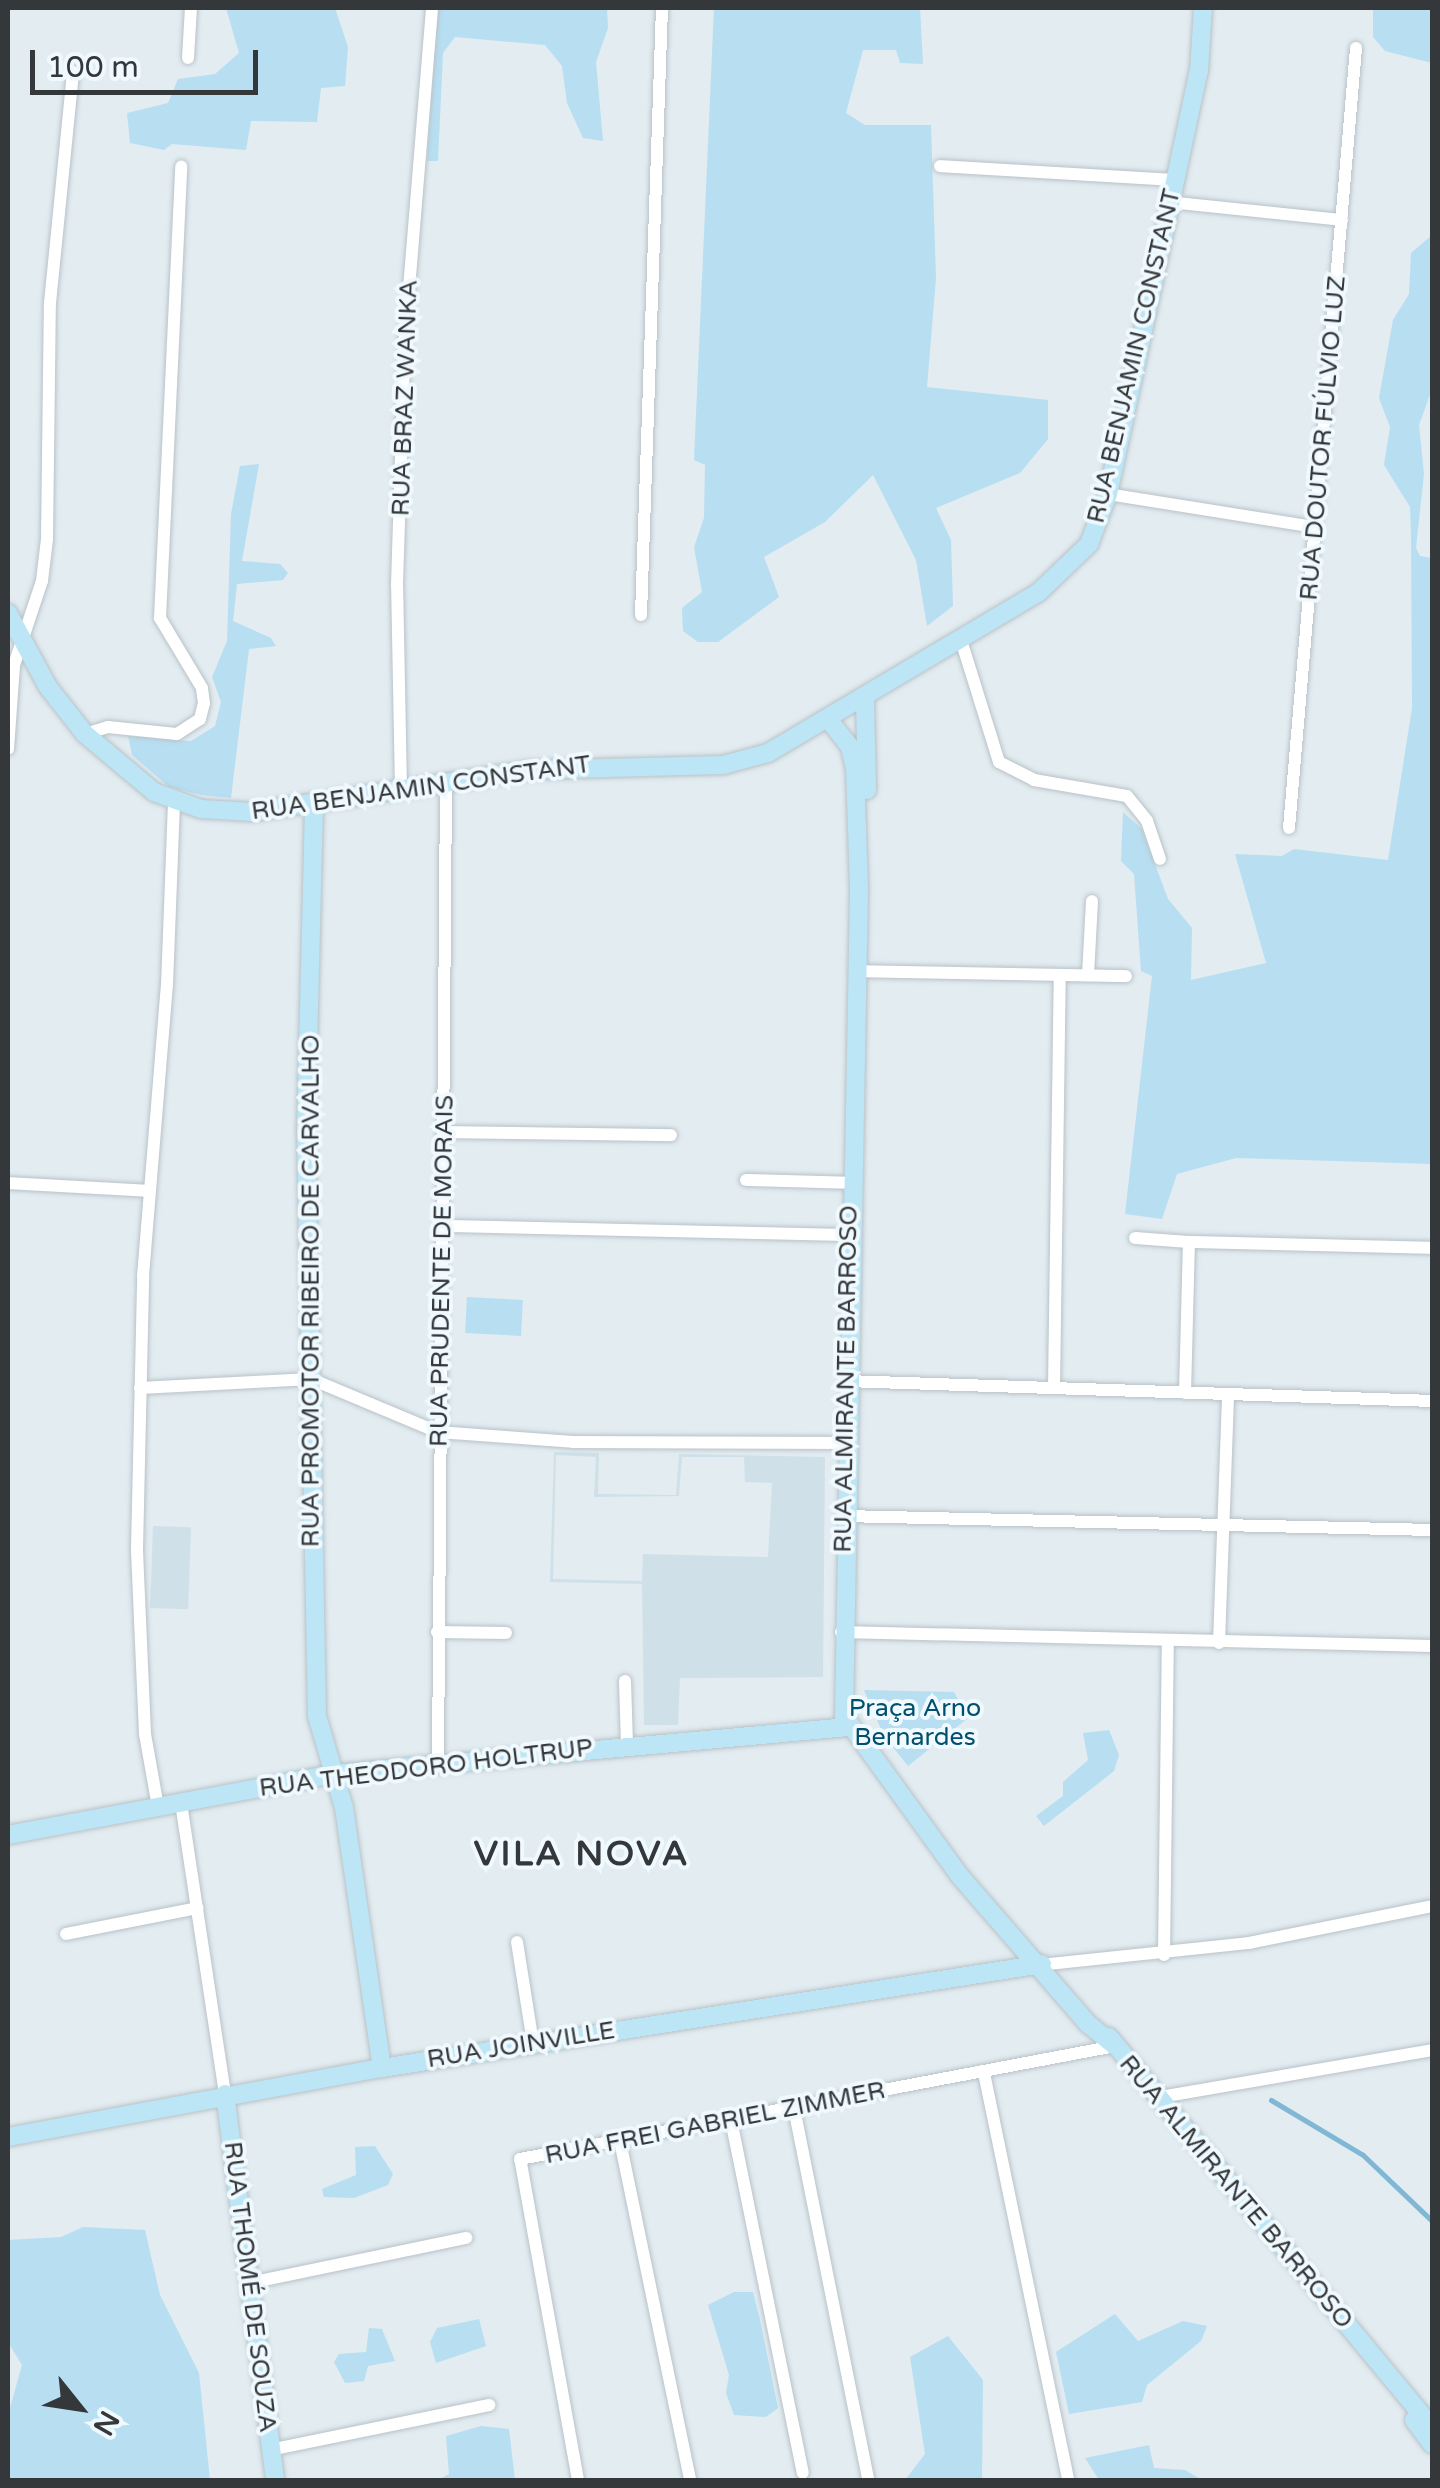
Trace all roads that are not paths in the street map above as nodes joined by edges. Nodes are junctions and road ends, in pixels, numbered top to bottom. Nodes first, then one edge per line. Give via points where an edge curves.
1 (190, 8) edge
2 (432, 8) edge
3 (662, 8) edge
4 (1202, 8) edge
5 (1356, 48) dead end
6 (188, 58) dead end
7 (73, 72) dead end
8 (181, 166) dead end
9 (940, 166) dead end
10 (1174, 180) junction
11 (1168, 202) junction
12 (1342, 220) junction
13 (1108, 494) junction
14 (1315, 528) junction
15 (8, 613) edge
16 (642, 615) dead end
17 (961, 640) junction
18 (20, 642) junction
19 (864, 700) junction
20 (829, 720) junction
21 (85, 734) junction
22 (8, 750) edge
23 (446, 781) junction
24 (401, 789) junction
25 (174, 800) junction
26 (314, 805) junction
27 (1289, 828) dead end
28 (1160, 859) dead end
29 (858, 890) junction
30 (1092, 902) dead end
31 (856, 972) junction
32 (1060, 975) junction
33 (1088, 976) junction
34 (1126, 976) dead end
35 (447, 1132) junction
36 (671, 1135) dead end
37 (746, 1180) dead end
38 (8, 1182) edge
39 (851, 1184) junction
40 (150, 1190) junction
41 (445, 1226) junction
42 (850, 1235) junction
43 (1135, 1238) dead end
44 (1189, 1242) junction
45 (1432, 1248) edge
46 (311, 1379) junction
47 (846, 1380) junction
48 (140, 1388) junction
49 (1054, 1388) junction
50 (1185, 1393) junction
51 (1228, 1394) junction
52 (1432, 1401) edge
53 (438, 1432) junction
54 (844, 1443) junction
55 (843, 1516) junction
56 (1223, 1526) junction
57 (1432, 1530) edge
58 (437, 1632) junction
59 (841, 1632) junction
60 (506, 1633) dead end
61 (1168, 1642) junction
62 (1219, 1643) junction
63 (1432, 1646) edge
64 (625, 1680) dead end
65 (848, 1726) junction
66 (627, 1744) junction
67 (438, 1761) junction
68 (333, 1774) junction
69 (181, 1803) junction
70 (158, 1807) junction
71 (8, 1835) edge
72 (1432, 1906) edge
73 (198, 1908) junction
74 (66, 1934) dead end
75 (517, 1942) dead end
76 (1164, 1955) junction
77 (1042, 1964) junction
78 (533, 2043) junction
79 (1115, 2046) junction
80 (1432, 2050) edge
81 (382, 2068) junction
82 (984, 2073) junction
83 (225, 2094) junction
84 (1156, 2098) junction
85 (794, 2108) junction
86 (731, 2120) junction
87 (8, 2137) edge
88 (620, 2141) junction
89 (466, 2238) dead end
90 (250, 2283) junction
91 (1357, 2338) junction
92 (489, 2405) dead end
93 (1432, 2427) edge
94 (1432, 2444) edge
95 (270, 2450) junction
96 (803, 2473) dead end
97 (276, 2480) edge
98 (578, 2480) edge
99 (690, 2480) edge
100 (868, 2480) edge
101 (1068, 2480) edge

1 - 6 street
2 - 24 street, RUA BRAZ WANKA via 405,337 397,585
3 - 16 street
4 - 10 main road, RUA BENJAMIN CONSTANT via 1199,70
5 - 12 street, RUA DOUTOR FÚLVIO LUZ
7 - 18 street via 49,320 47,539 42,581
8 - 21 street via 160,618 202,688 204,704 200,720 177,734 108,727
9 - 10 street
10 - 11 main road, RUA BENJAMIN CONSTANT
11 - 12 street
11 - 13 main road, RUA BENJAMIN CONSTANT
12 - 14 street, RUA DOUTOR FÚLVIO LUZ
13 - 14 street
13 - 17 main road, RUA BENJAMIN CONSTANT via 1095,534 1069,569
14 - 27 street, RUA DOUTOR FÚLVIO LUZ
15 - 18 main road, RUA BENJAMIN CONSTANT
17 - 19 main road, RUA BENJAMIN CONSTANT
17 - 28 street via 999,762 1034,780 1126,796 1146,821
18 - 21 main road, RUA BENJAMIN CONSTANT
18 - 22 street
19 - 20 main road, RUA BENJAMIN CONSTANT
19 - 29 main road, RUA ALMIRANTE BARROSO via 866,844
20 - 23 main road, RUA BENJAMIN CONSTANT via 750,760 723,765 594,764
20 - 29 main road, RUA ALMIRANTE BARROSO via 850,747 855,768
21 - 25 main road, RUA BENJAMIN CONSTANT via 136,780
23 - 24 main road, RUA BENJAMIN CONSTANT
23 - 35 street, RUA PRUDENTE DE MORAIS
24 - 26 main road, RUA BENJAMIN CONSTANT
25 - 26 main road, RUA BENJAMIN CONSTANT via 224,812
25 - 40 street
26 - 46 main road, RUA PROMOTOR RIBEIRO DE CARVALHO via 306,1127
29 - 31 main road, RUA ALMIRANTE BARROSO
30 - 33 street
31 - 32 street
31 - 39 main road, RUA ALMIRANTE BARROSO
32 - 33 street
32 - 49 street
33 - 34 street
35 - 36 street
35 - 41 street, RUA PRUDENTE DE MORAIS
37 - 39 street
38 - 40 street
39 - 42 main road, RUA ALMIRANTE BARROSO
40 - 48 street
41 - 42 street
41 - 53 street, RUA PRUDENTE DE MORAIS
42 - 47 main road, RUA ALMIRANTE BARROSO
43 - 44 street
44 - 45 street
44 - 50 street
46 - 48 street
46 - 53 street
46 - 68 main road, RUA PROMOTOR RIBEIRO DE CARVALHO via 317,1716
47 - 49 street
47 - 54 main road, RUA ALMIRANTE BARROSO
48 - 70 street via 138,1636
49 - 50 street
50 - 51 street
51 - 52 street
51 - 56 street
53 - 54 street via 590,1442
53 - 58 street, RUA PRUDENTE DE MORAIS
54 - 55 main road, RUA ALMIRANTE BARROSO
55 - 56 street
55 - 59 main road, RUA ALMIRANTE BARROSO
56 - 57 street
56 - 62 street
58 - 60 street
58 - 67 street, RUA PRUDENTE DE MORAIS
59 - 61 street
59 - 65 main road, RUA ALMIRANTE BARROSO
61 - 62 street
61 - 76 street
62 - 63 street
64 - 66 street
65 - 66 main road, RUA THEODORO HOLTRUP
65 - 77 main road, RUA ALMIRANTE BARROSO
66 - 67 main road, RUA THEODORO HOLTRUP
67 - 68 main road, RUA THEODORO HOLTRUP
68 - 69 main road, RUA THEODORO HOLTRUP
68 - 81 main road, RUA PROMOTOR RIBEIRO DE CARVALHO via 344,1808
69 - 70 main road, RUA THEODORO HOLTRUP
69 - 73 street
70 - 71 main road, RUA THEODORO HOLTRUP
72 - 76 street
73 - 74 street
73 - 83 street
75 - 78 street
76 - 77 street
77 - 78 main road, RUA JOINVILLE
77 - 79 main road, RUA ALMIRANTE BARROSO
78 - 81 main road, RUA JOINVILLE
79 - 82 street, RUA FREI GABRIEL ZIMMER
79 - 84 main road, RUA ALMIRANTE BARROSO
80 - 84 street
81 - 83 main road, RUA JOINVILLE
82 - 85 street, RUA FREI GABRIEL ZIMMER
82 - 101 street
83 - 87 main road, RUA JOINVILLE
83 - 90 main road, RUA THOMÉ DE SOUZA
84 - 91 main road, RUA ALMIRANTE BARROSO
85 - 86 street, RUA FREI GABRIEL ZIMMER
85 - 100 street
86 - 88 street, RUA FREI GABRIEL ZIMMER
86 - 96 street
88 - 98 street, RUA FREI GABRIEL ZIMMER via 516,2165
88 - 99 street
89 - 90 street
90 - 95 main road, RUA THOMÉ DE SOUZA
91 - 93 main road, RUA ALMIRANTE BARROSO
91 - 94 main road, RUA ALMIRANTE BARROSO
92 - 95 street
95 - 97 main road, RUA THOMÉ DE SOUZA

